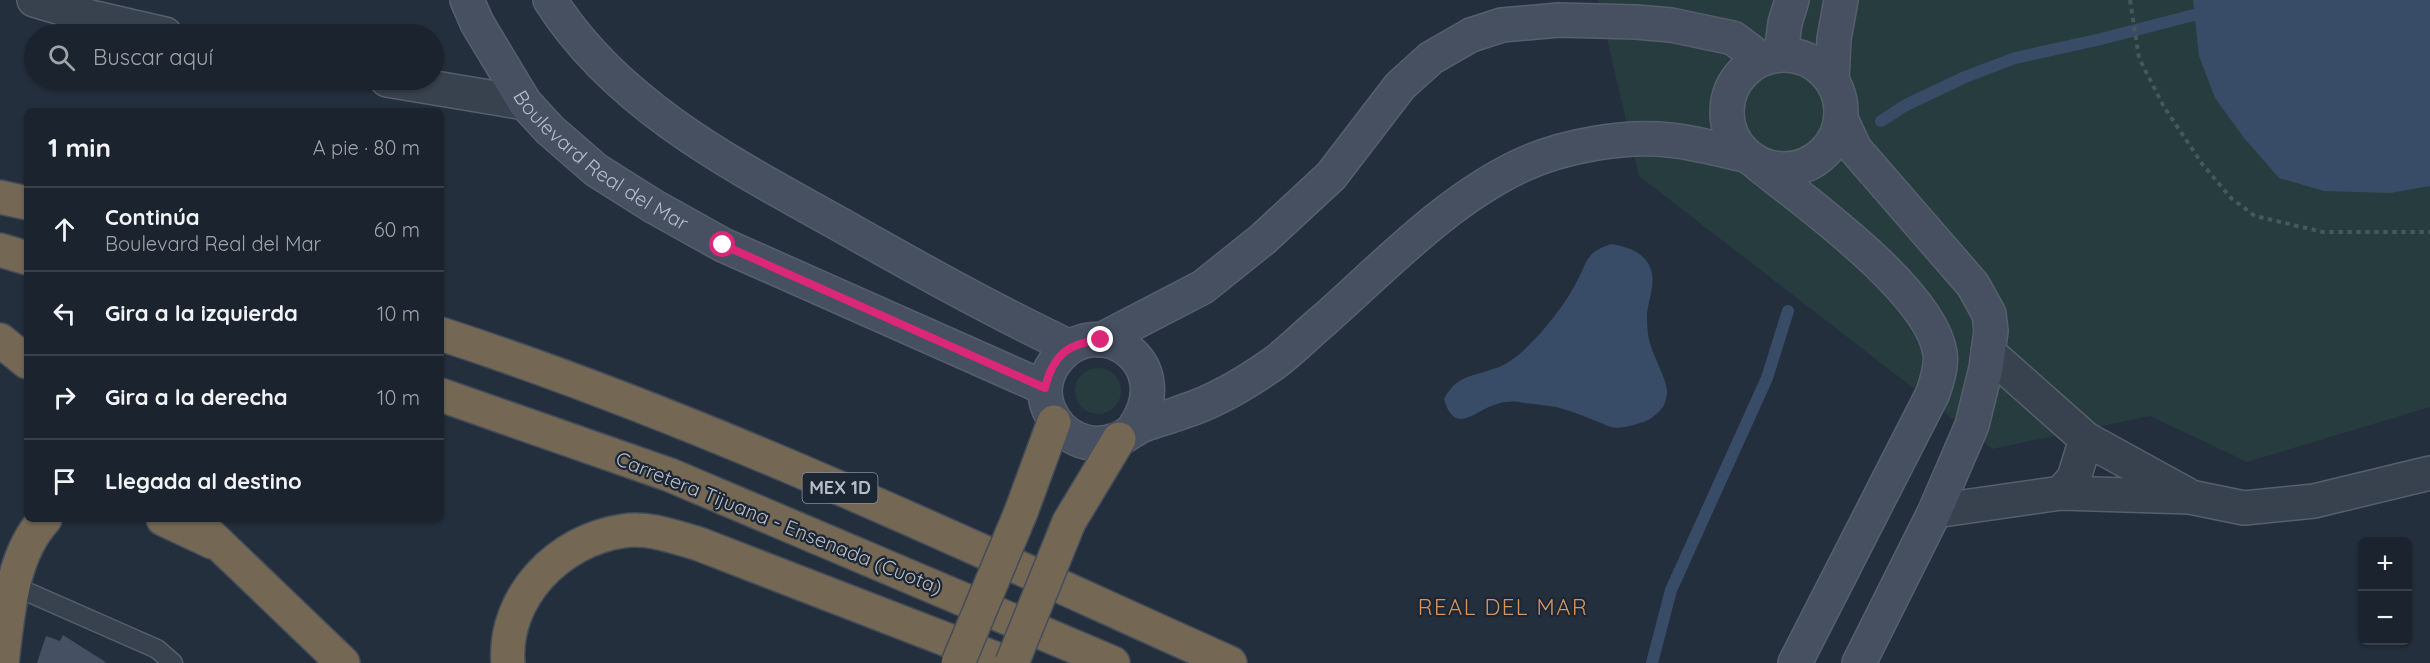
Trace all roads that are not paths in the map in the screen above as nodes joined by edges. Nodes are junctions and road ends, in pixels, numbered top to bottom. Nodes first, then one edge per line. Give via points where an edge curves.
1 (34, 0) edge
2 (467, 0) edge
3 (550, 0) edge
4 (1792, 0) edge
5 (1840, 0) edge
6 (121, 24) edge
7 (1771, 57) junction
8 (1832, 81) junction
9 (444, 90) edge
10 (525, 103) junction
11 (1841, 119) junction
12 (1752, 160) junction
13 (0, 197) edge
14 (24, 203) edge
15 (0, 249) edge
16 (24, 257) edge
17 (444, 335) edge
18 (0, 340) edge
19 (1101, 340) junction
20 (1070, 347) junction
21 (1988, 352) junction
22 (24, 360) edge
23 (1045, 388) junction
24 (444, 396) edge
25 (1054, 422) junction
26 (1127, 434) junction
27 (2086, 439) junction
28 (2430, 473) edge
29 (2061, 493) junction
30 (2190, 497) junction
31 (1935, 511) junction
32 (43, 522) edge
33 (169, 522) edge
34 (196, 522) edge
35 (222, 547) junction
36 (14, 586) junction
37 (2, 663) edge
38 (173, 663) edge
39 (343, 663) edge
40 (508, 663) edge
41 (958, 663) edge
42 (1009, 663) edge
43 (1113, 663) edge
44 (1230, 663) edge
45 (1795, 663) edge
46 (1858, 663) edge

1 - 6 street
2 - 10 street, Boulevard Real del Mar
3 - 20 street via 584,46 637,98 683,131 741,169 989,309
4 - 7 street
5 - 8 street
7 - 8 street via 1801,57 1819,66
7 - 12 street via 1744,70 1727,105 1733,141
7 - 19 street via 1733,38 1659,24 1559,20 1502,25 1471,35 1431,58 1400,86 1331,176 1263,239 1203,287
8 - 11 street via 1840,99
9 - 10 street
10 - 23 street, Boulevard Real del Mar via 596,170 723,245
11 - 12 street via 1832,144 1812,162 1778,170
11 - 21 street via 1855,148 1973,285 1989,314
12 - 26 street via 1668,140 1619,141 1574,148 1524,164 1481,186 1422,232 1275,363 1212,399
12 - 45 street via 1850,237 1918,305 1933,330 1940,353 1933,393
13 - 14 highway
15 - 16 highway
17 - 44 highway, MEX 1D via 523,361 806,474
18 - 22 highway
19 - 20 street
19 - 26 street via 1118,343 1132,353 1148,381 1149,399 1144,414
20 - 23 street via 1049,372
21 - 27 street
21 - 31 street via 1972,425
23 - 25 street
24 - 43 highway, Carretera Tijuana - Ensenada (Cuota) / MEX 1D via 670,475
25 - 26 street via 1084,442 1102,444
25 - 41 highway, bridge
26 - 42 highway, bridge via 1070,522
27 - 29 street via 2074,478
27 - 30 street
28 - 30 street via 2314,501 2244,508
29 - 30 street
29 - 31 street
31 - 46 street
32 - 36 highway via 28,541
33 - 35 highway
34 - 35 highway
35 - 39 highway
36 - 37 highway
36 - 38 lane via 157,649
40 - 42 highway via 509,632 521,600 555,560 580,542 624,531 658,532 699,544

